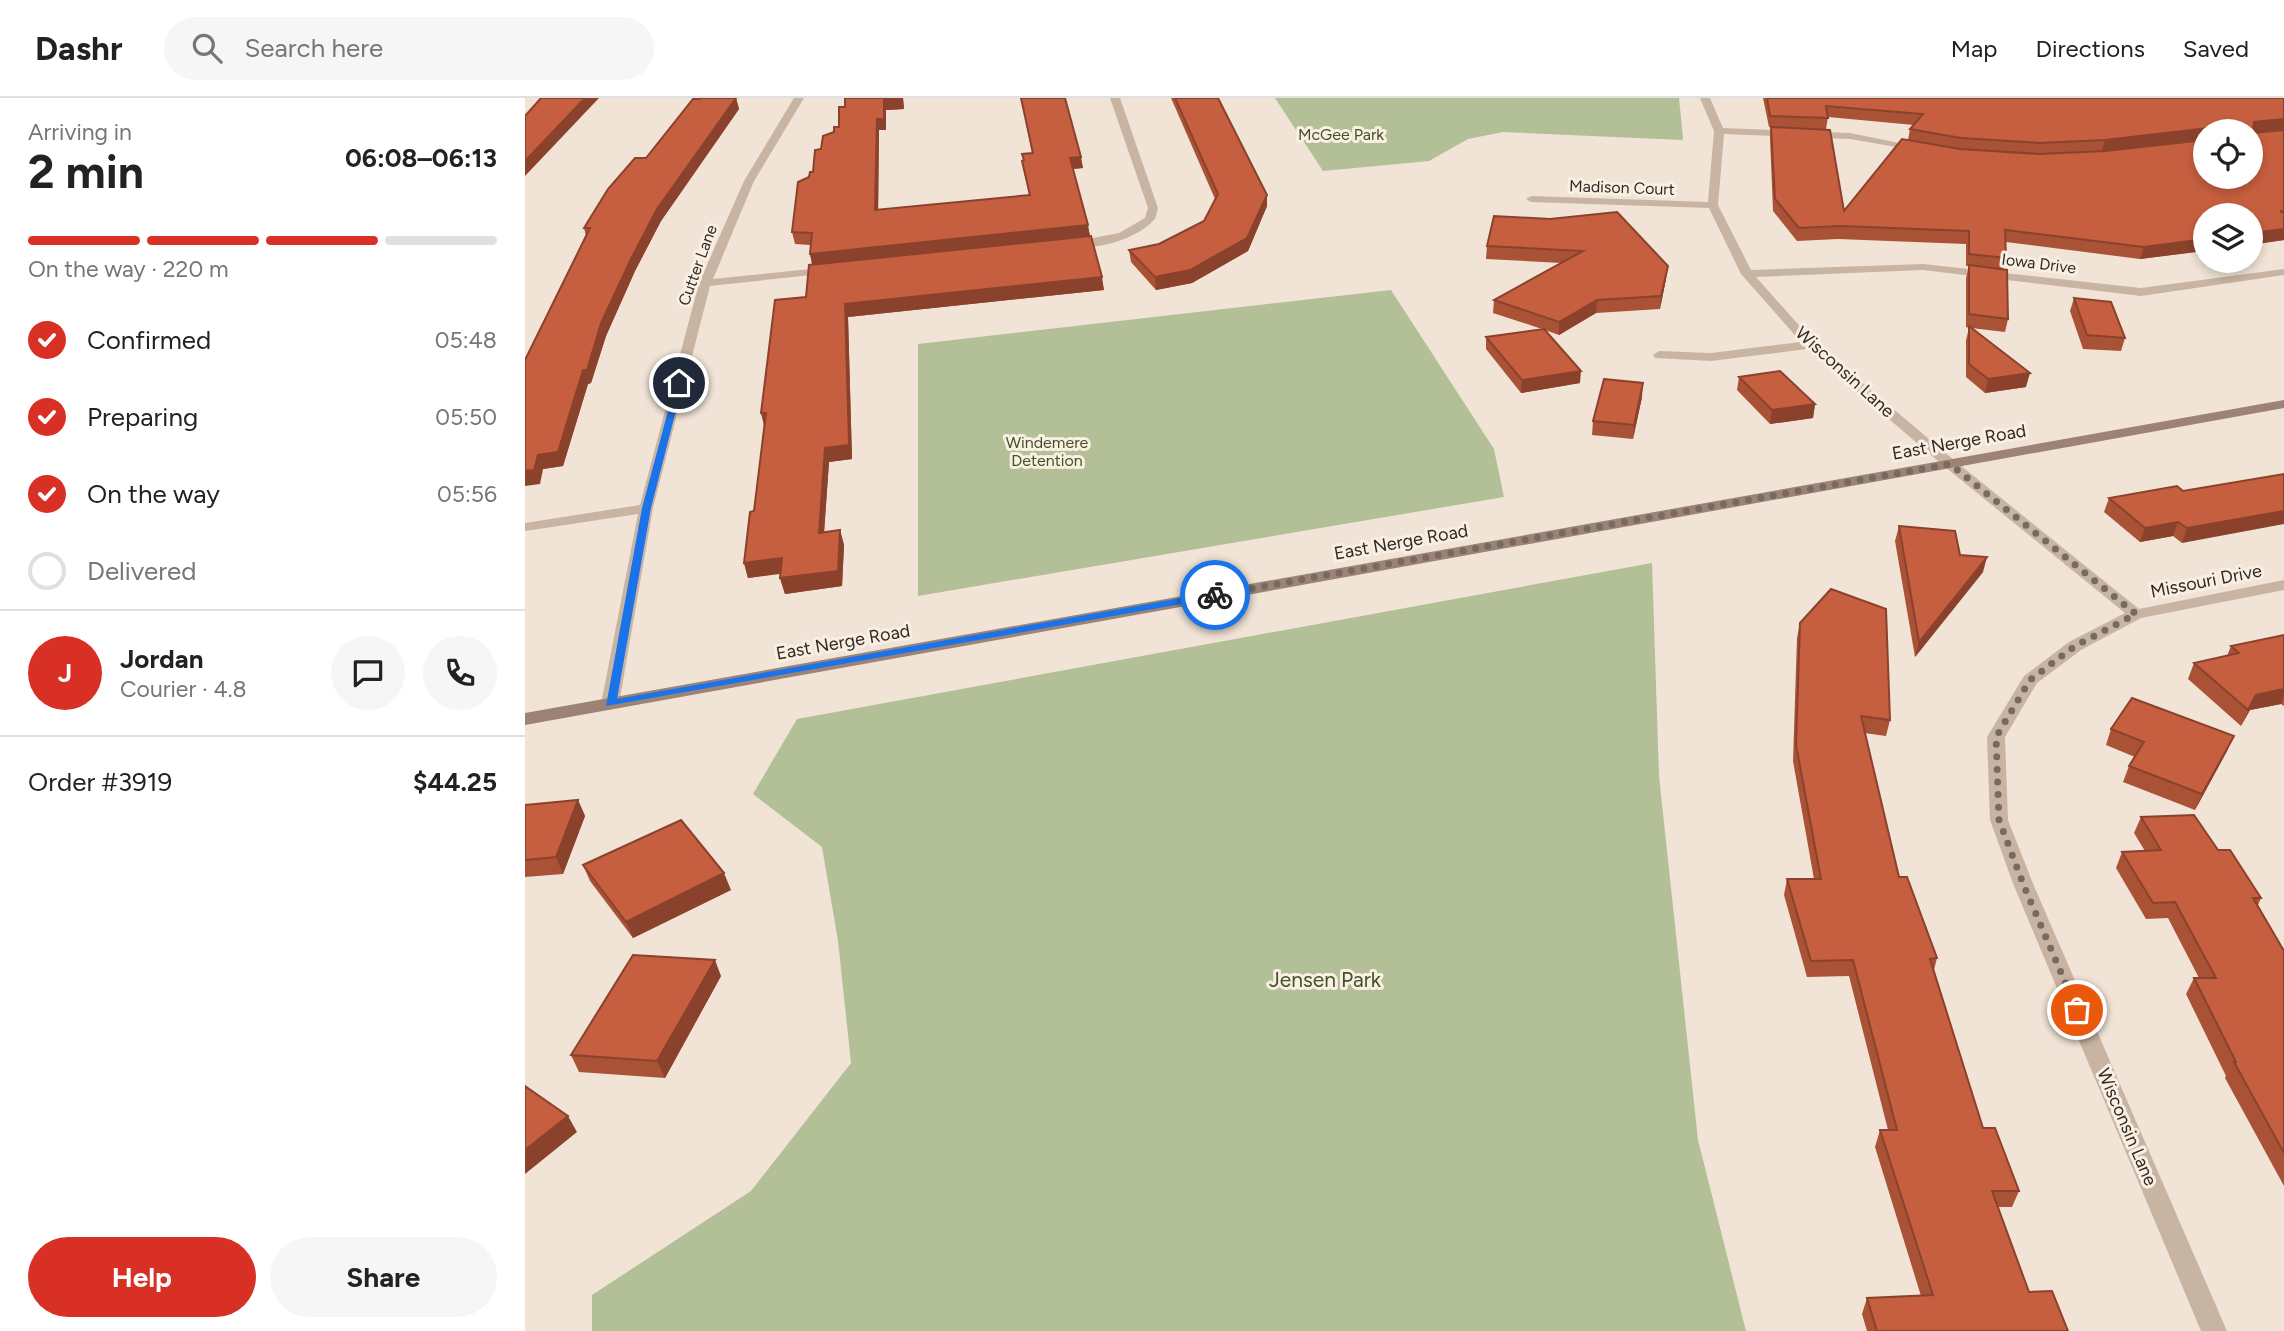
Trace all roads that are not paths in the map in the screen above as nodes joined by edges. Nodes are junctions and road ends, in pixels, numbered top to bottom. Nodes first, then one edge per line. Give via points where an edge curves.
1 (799, 98) edge
2 (1115, 98) edge
3 (1705, 98) edge
4 (1719, 131) junction
5 (1931, 150) edge
6 (1531, 199) dead end
7 (1713, 205) junction
8 (1060, 246) edge
9 (842, 269) edge
10 (2284, 272) edge
11 (1747, 274) junction
12 (705, 283) junction
13 (1810, 345) junction
14 (1658, 355) dead end
15 (2284, 404) edge
16 (1950, 464) junction
17 (646, 508) junction
18 (525, 527) edge
19 (2284, 585) edge
20 (2136, 614) junction
21 (610, 704) junction
22 (525, 719) edge
23 (2214, 1331) edge

1 - 12 street, Cutter Lane via 748,181
2 - 8 street via 1153,208 1150,219 1125,235
3 - 4 street
4 - 5 street via 1850,136
4 - 7 street
6 - 7 street, Madison Court
7 - 11 street, Wisconsin Lane
9 - 12 street
10 - 11 street, Iowa Drive via 2141,292 1923,267
11 - 13 street, Wisconsin Lane
12 - 17 street, Cutter Lane
13 - 14 street via 1711,357
13 - 16 street, Wisconsin Lane
15 - 16 main road, East Nerge Road
16 - 20 street, Wisconsin Lane
16 - 21 main road, East Nerge Road
17 - 18 street
17 - 21 street, Cutter Lane
19 - 20 street, Missouri Drive
20 - 23 street, Wisconsin Lane via 2075,646 2030,680 1996,737 1999,820
21 - 22 main road, East Nerge Road

